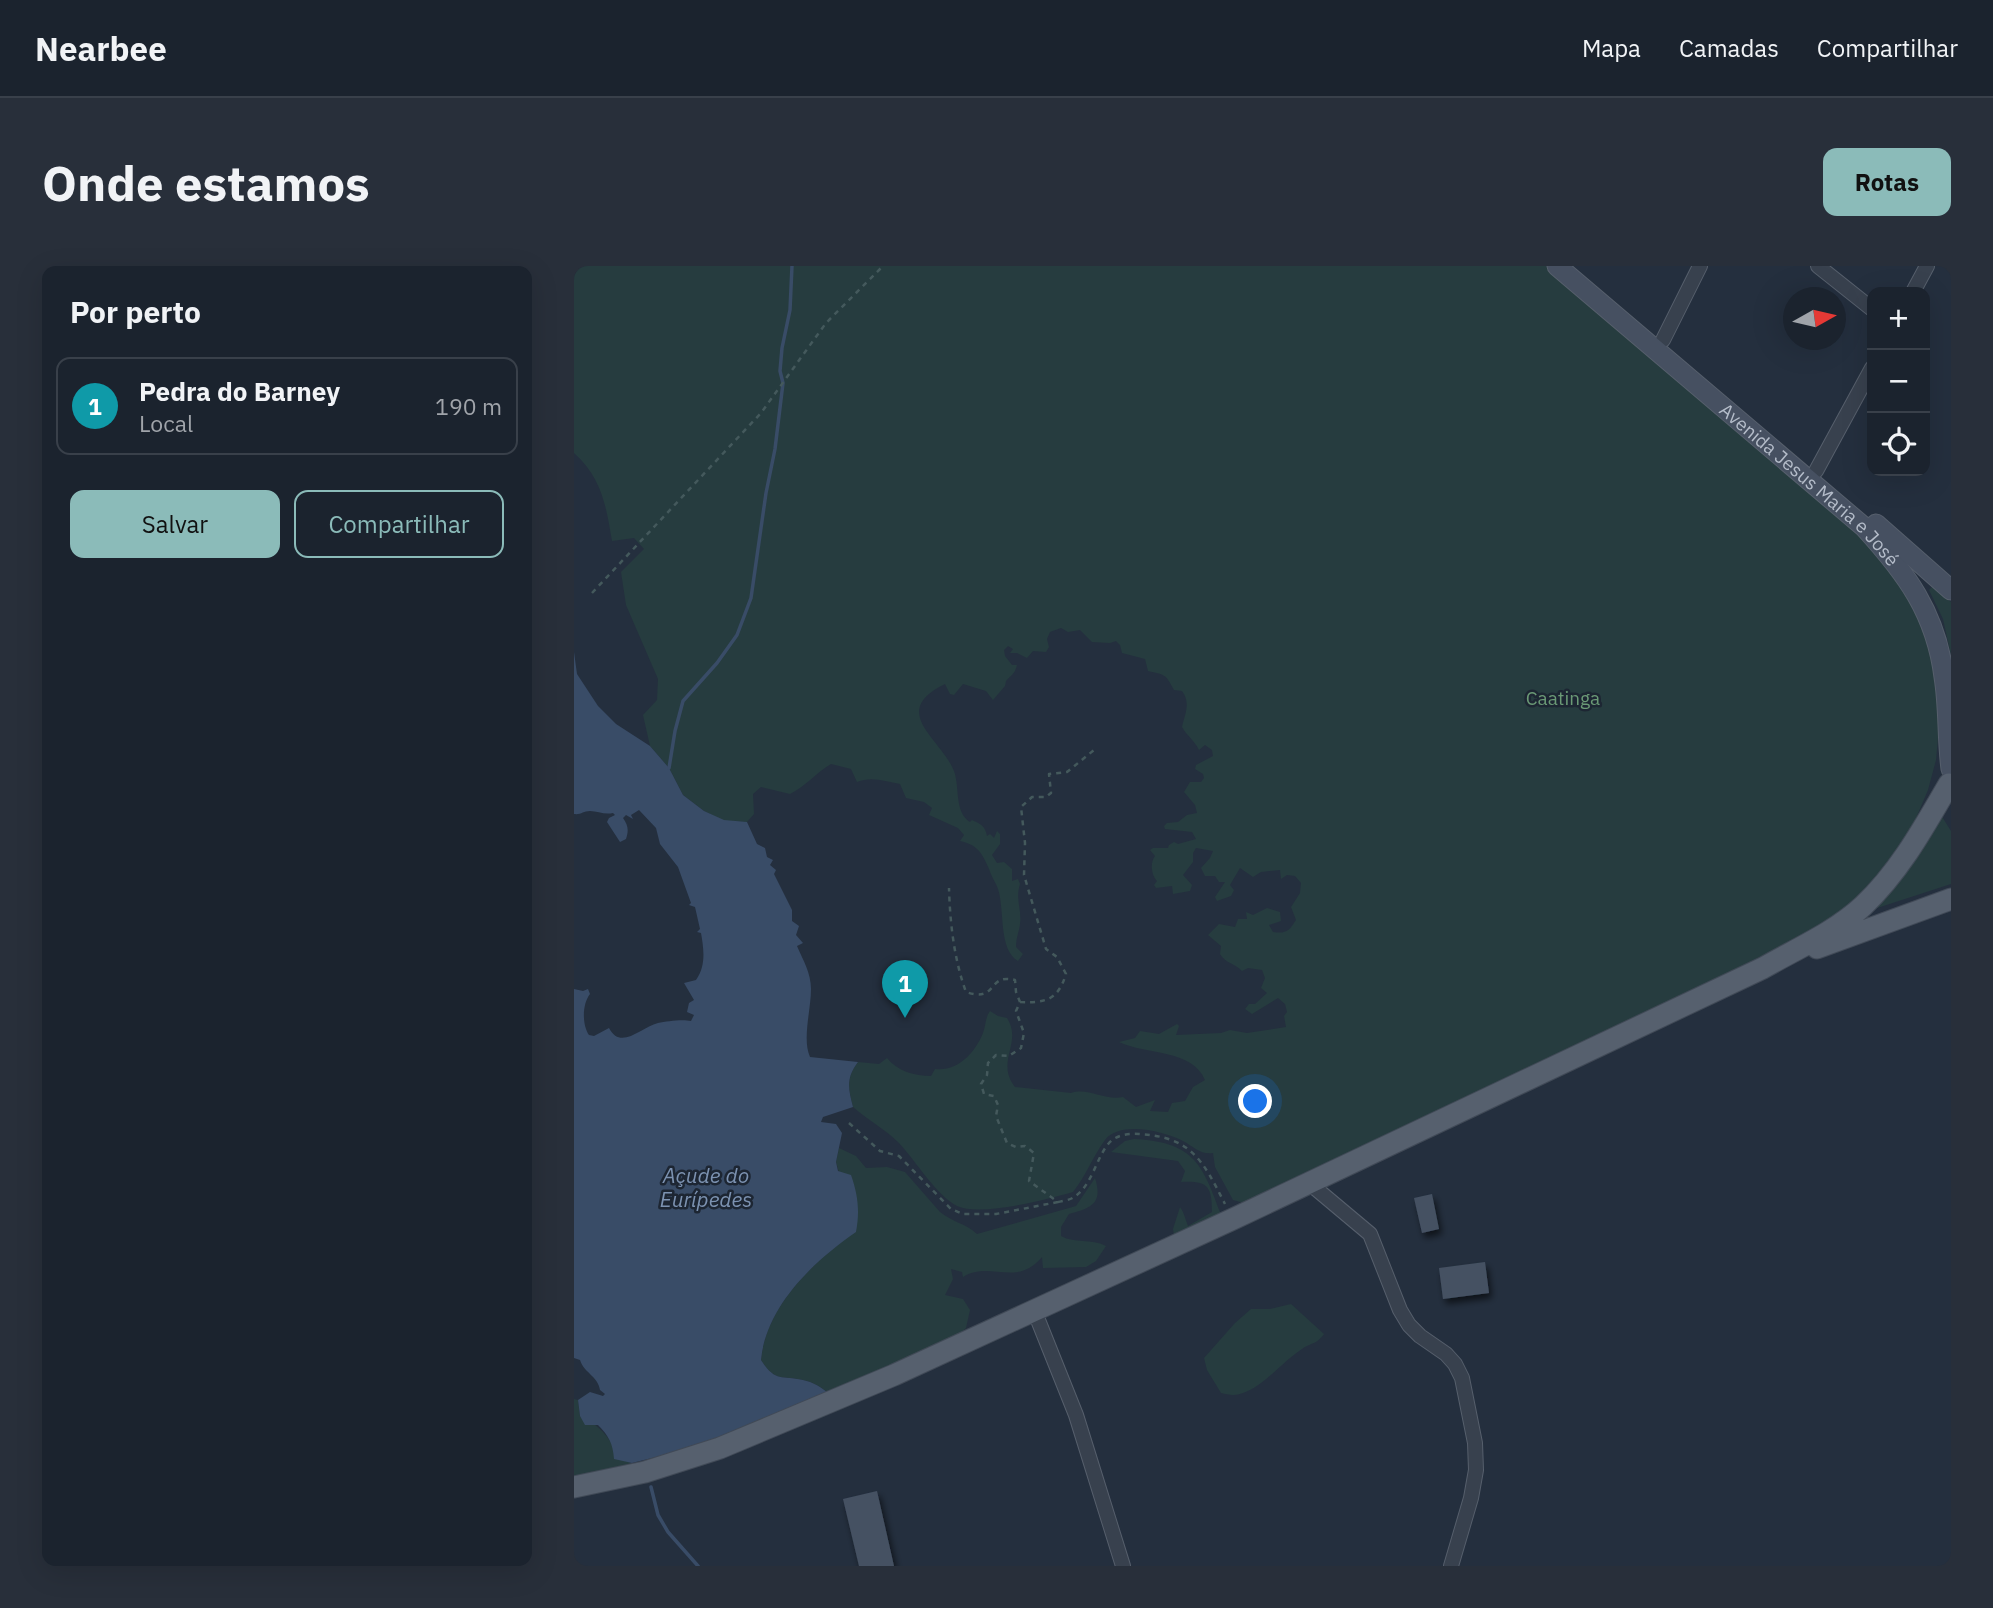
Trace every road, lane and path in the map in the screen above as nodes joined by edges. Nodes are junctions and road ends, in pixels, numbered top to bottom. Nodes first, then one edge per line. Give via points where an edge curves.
1 (883, 266) edge
2 (1557, 266) edge
3 (1573, 266) edge
4 (1700, 266) edge
5 (1818, 266) edge
6 (1927, 266) edge
7 (1916, 287) edge
8 (1867, 305) edge
9 (1656, 339) junction
10 (1867, 377) edge
11 (1816, 471) junction
12 (1951, 590) edge
13 (592, 593) dead end
14 (1094, 750) dead end
15 (1950, 774) edge
16 (1951, 813) edge
17 (949, 888) dead end
18 (1951, 899) edge
19 (1763, 968) junction
20 (1020, 1002) junction
21 (849, 1123) dead end
22 (1308, 1182) junction
23 (1058, 1202) junction
24 (1233, 1219) junction
25 (1034, 1310) junction
26 (574, 1487) edge
27 (1124, 1566) edge
28 (1451, 1566) edge

1 - 13 path via 826,323 761,413
2 - 9 main road, Avenida Jesus Maria e José
3 - 9 main road, Avenida Jesus Maria e José
4 - 9 street
5 - 8 street
6 - 7 street
9 - 11 main road, Avenida Jesus Maria e José
9 - 15 main road, Avenida Jesus Maria e José via 1864,527 1920,597 1932,623 1944,677
10 - 11 street
11 - 12 main road, Avenida Jesus Maria e José
14 - 20 path via 1067,772 1049,774 1051,793 1032,797 1021,807 1024,875 1046,949 1057,957 1066,974 1061,990 1049,999
15 - 16 main road
15 - 19 main road via 1898,867 1862,907
17 - 20 path via 958,971 966,992 989,993 996,982 1006,978 1015,980
18 - 19 main road
19 - 22 main road
20 - 23 path via 1016,1010 1024,1033 1021,1048 1009,1056 996,1055 981,1084 984,1094 994,1096 998,1105 996,1116 1007,1143 1034,1153 1029,1181
21 - 23 path via 880,1151 899,1156 951,1209 963,1214 996,1214
22 - 24 main road
22 - 28 street via 1370,1234 1409,1325 1446,1354 1462,1378 1476,1470
23 - 24 path via 1075,1197 1110,1142 1122,1135 1159,1135 1197,1155
24 - 25 main road
25 - 26 main road via 720,1448 645,1472
25 - 27 street via 1076,1415

